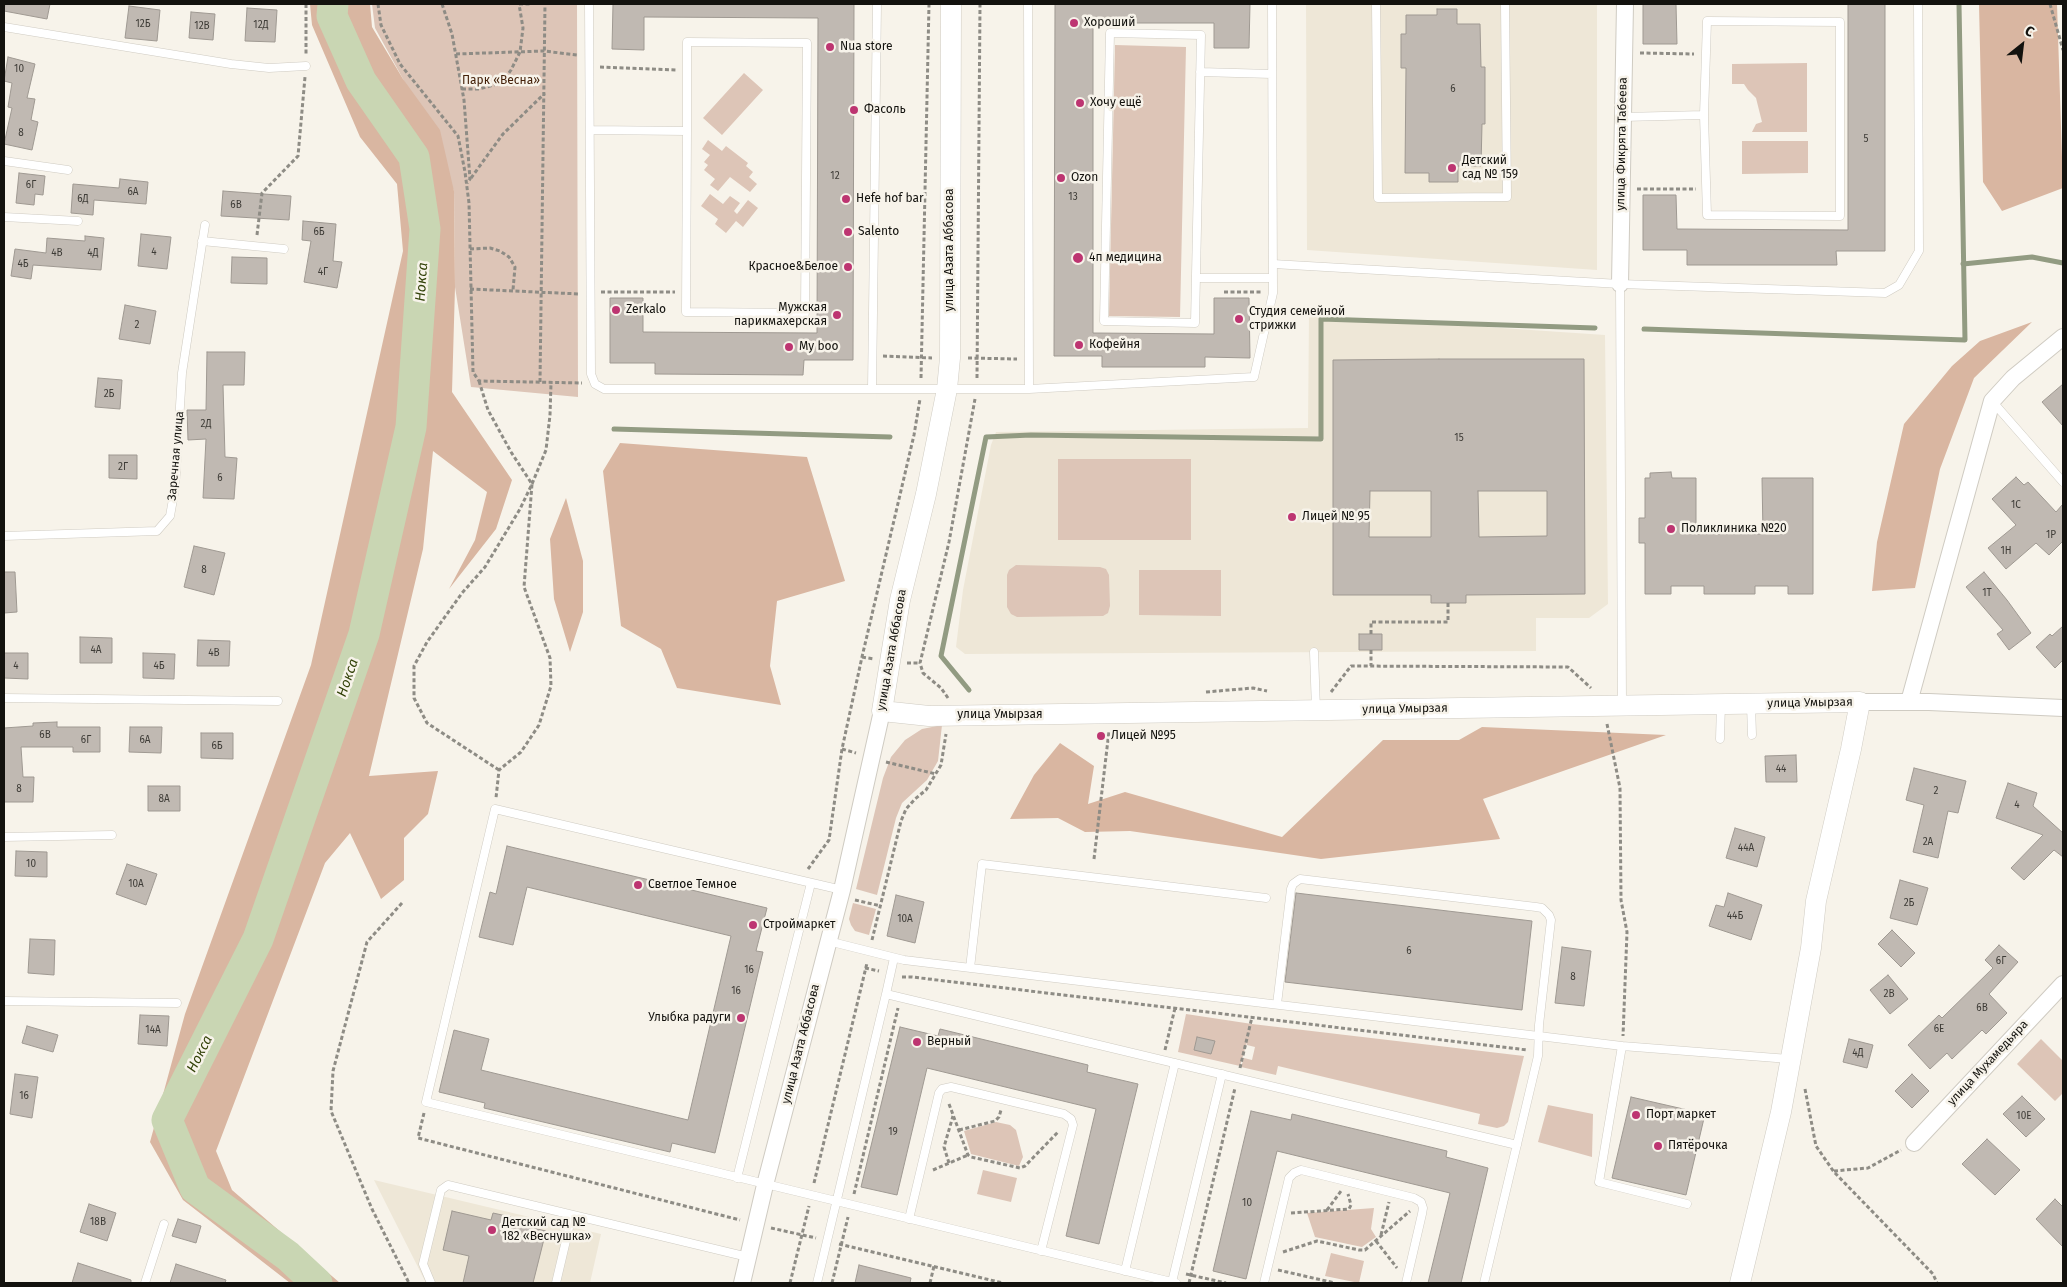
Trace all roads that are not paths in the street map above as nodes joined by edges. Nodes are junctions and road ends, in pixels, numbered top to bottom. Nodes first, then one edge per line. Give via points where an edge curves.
1 (589, 4) edge
2 (877, 4) edge
3 (951, 4) edge
4 (1028, 4) edge
5 (1272, 4) edge
6 (1376, 4) edge
7 (1505, 4) edge
8 (1625, 4) edge
9 (1918, 4) edge
10 (4, 27) edge
11 (306, 66) road end
12 (1200, 72) junction
13 (1272, 74) junction
14 (1704, 115) junction
15 (1623, 117) junction
16 (590, 130) junction
17 (687, 131) junction
18 (4, 161) edge
19 (68, 170) dead end
20 (4, 217) edge
21 (78, 221) dead end
22 (205, 225) dead end
23 (202, 241) junction
24 (284, 249) dead end
25 (1273, 264) junction
26 (1196, 278) junction
27 (1273, 278) junction
28 (1620, 284) junction
29 (2063, 338) edge
30 (947, 388) junction
31 (872, 389) junction
32 (1029, 389) junction
33 (1992, 401) junction
34 (2063, 482) edge
35 (4, 536) edge
36 (1314, 652) dead end
37 (4, 698) edge
38 (278, 701) dead end
39 (1860, 702) junction
40 (1909, 702) junction
41 (1721, 704) junction
42 (1751, 704) junction
43 (1613, 705) junction
44 (2063, 708) edge
45 (1316, 710) junction
46 (882, 711) junction
47 (1752, 736) dead end
48 (1720, 739) dead end
49 (112, 835) dead end
50 (4, 837) edge
51 (808, 882) junction
52 (842, 890) junction
53 (1266, 898) dead end
54 (828, 941) junction
55 (894, 958) junction
56 (970, 968) junction
57 (2063, 984) edge
58 (886, 994) junction
59 (4, 1001) edge
60 (177, 1002) dead end
61 (1277, 1004) junction
62 (1539, 1039) junction
63 (1622, 1046) junction
64 (1789, 1059) junction
65 (1175, 1063) junction
66 (1222, 1074) junction
67 (1914, 1143) road end
68 (1517, 1145) junction
69 (736, 1178) junction
70 (765, 1185) junction
71 (836, 1202) junction
72 (1687, 1204) dead end
73 (572, 1215) junction
74 (909, 1219) junction
75 (164, 1224) dead end
76 (1041, 1251) junction
77 (748, 1257) junction
78 (1125, 1271) junction
79 (1406, 1282) edge
80 (145, 1283) edge
81 (431, 1283) edge
82 (556, 1283) edge
83 (742, 1283) edge
84 (816, 1283) edge
85 (1174, 1283) edge
86 (1264, 1283) edge
87 (1484, 1283) edge
88 (1740, 1283) edge

1 - 16 lane
2 - 31 lane
3 - 30 street, улица Азата Аббасова via 950,358
4 - 32 lane
5 - 13 lane
6 - 7 lane via 1378,198 1507,197
8 - 15 street, улица Фикрята Табеева
9 - 28 lane via 1919,250 1899,285 1885,293
10 - 11 lane via 240,65 269,68
12 - 13 lane
12 - 26 lane
12 - 26 lane via 1201,35 1110,33 1104,321 1195,323
13 - 25 lane
14 - 14 lane via 1707,21 1840,22 1840,216 1707,215
14 - 15 lane
15 - 28 street, улица Фикрята Табеева
16 - 17 lane
16 - 31 lane via 591,374 595,384 604,389
17 - 17 lane via 687,42 806,43 805,312 686,312
18 - 19 lane
20 - 21 lane
22 - 23 lane, Заречная улица
23 - 24 lane
23 - 35 lane, Заречная улица via 182,373 175,488 170,516 157,531
25 - 27 lane
25 - 28 lane
26 - 27 lane
27 - 32 lane via 1273,292 1254,377
28 - 43 lane
29 - 33 street via 2013,378
30 - 31 lane
30 - 32 lane
30 - 46 street, улица Азата Аббасова via 900,600
33 - 34 lane
33 - 40 street
36 - 45 lane
37 - 38 lane
39 - 40 street, улица Умырзая
39 - 42 street, улица Умырзая
39 - 64 street via 1816,901 1810,957
40 - 44 street, улица Умырзая
41 - 42 street, улица Умырзая
41 - 43 street, улица Умырзая
41 - 48 lane
42 - 47 lane
43 - 45 street, улица Умырзая
45 - 46 street, улица Умырзая via 929,716
46 - 52 street, улица Азата Аббасова
49 - 50 lane
51 - 52 lane
51 - 69 lane
51 - 69 lane via 495,809 426,1102
52 - 54 street, улица Азата Аббасова
53 - 56 lane via 982,864
54 - 55 lane
54 - 70 street, улица Азата Аббасова
55 - 56 lane
55 - 58 lane
56 - 61 lane
57 - 67 street, улица Мухамедьяра
58 - 65 lane
58 - 71 lane
59 - 60 lane
61 - 62 lane
61 - 62 lane via 1291,889 1300,880 1536,907 1546,911 1551,920
62 - 63 lane
62 - 68 lane
63 - 64 lane
63 - 72 lane via 1599,1182
64 - 88 street via 1781,1112
65 - 66 lane
65 - 78 lane
66 - 68 lane
66 - 85 lane
68 - 87 lane
69 - 70 lane
70 - 71 lane
70 - 77 street, улица Азата Аббасова
71 - 74 lane
71 - 84 lane
73 - 77 lane
73 - 81 lane via 444,1186 423,1264
73 - 82 lane
74 - 76 lane
74 - 76 lane via 939,1093 943,1088 951,1087 1064,1114 1073,1125
75 - 80 lane
76 - 78 lane
77 - 83 street, улица Азата Аббасова
78 - 85 lane
79 - 86 lane via 1422,1214 1421,1202 1301,1170 1290,1178

